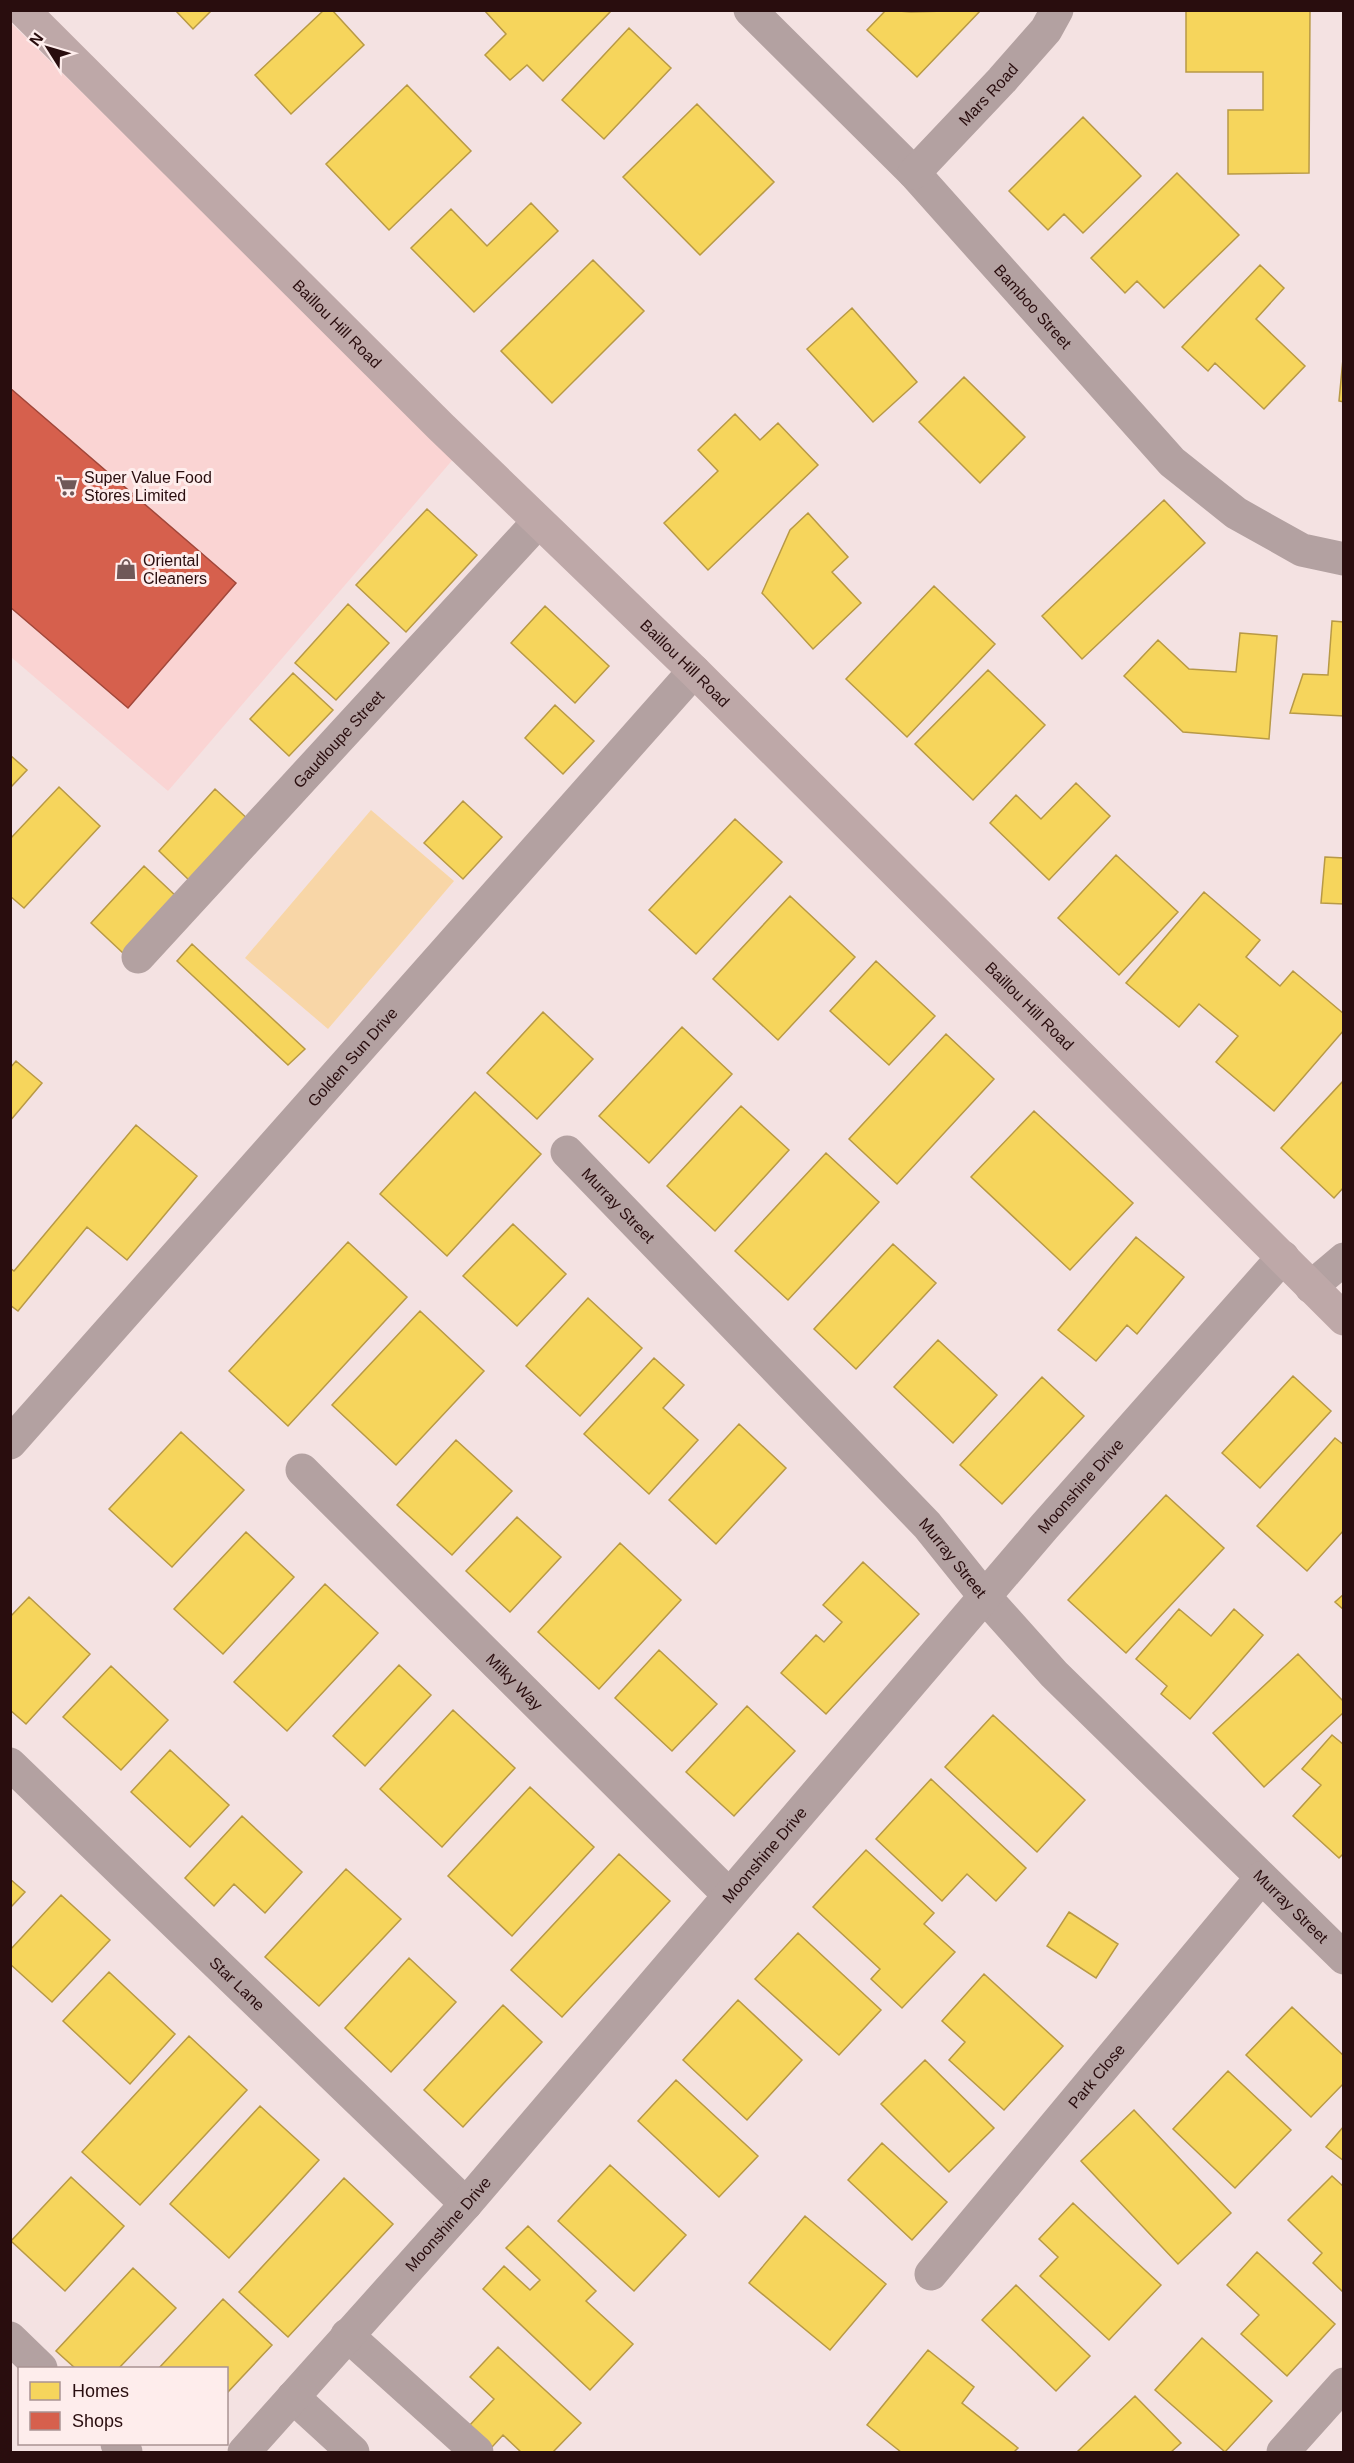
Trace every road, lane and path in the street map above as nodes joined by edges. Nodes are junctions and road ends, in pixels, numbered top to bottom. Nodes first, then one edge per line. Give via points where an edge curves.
1 (22, 10) edge
2 (750, 10) edge
3 (1057, 10) edge
4 (914, 173) junction
5 (538, 522) junction
6 (1344, 560) edge
7 (694, 671) junction
8 (138, 957) dead end
9 (567, 1152) dead end
10 (1283, 1257) junction
11 (1344, 1259) edge
12 (1311, 1287) junction
13 (1344, 1319) edge
14 (10, 1443) edge
15 (302, 1470) dead end
16 (984, 1597) junction
17 (10, 1764) edge
18 (1261, 1878) junction
19 (728, 1894) junction
20 (1344, 1958) edge
21 (466, 2204) junction
22 (932, 2274) dead end
23 (347, 2335) junction
24 (10, 2338) edge
25 (40, 2367) edge
26 (1344, 2384) edge
27 (293, 2397) junction
28 (244, 2452) edge
29 (353, 2452) edge
30 (477, 2452) edge
31 (1283, 2452) edge

1 - 5 main road, Baillou Hill Road
2 - 4 street, Bamboo Street
3 - 4 street, Mars Road via 1038,39
4 - 6 street, Bamboo Street via 1172,462 1245,518 1302,550
5 - 7 main road, Baillou Hill Road
5 - 8 street, Gaudloupe Street
7 - 10 main road, Baillou Hill Road
7 - 14 street, Golden Sun Drive
9 - 16 street, Murray Street via 927,1525
10 - 12 main road, Baillou Hill Road
10 - 16 street, Moonshine Drive
11 - 12 street
12 - 13 main road, Baillou Hill Road
15 - 19 street, Milky Way
16 - 18 street, Murray Street via 1054,1674
16 - 19 street, Moonshine Drive
17 - 21 street, Star Lane
18 - 20 street, Murray Street
18 - 22 street, Park Close
19 - 21 street, Moonshine Drive
21 - 23 street, Moonshine Drive
23 - 27 street, Moonshine Drive
23 - 30 street
24 - 25 street
26 - 31 street
27 - 28 street, Moonshine Drive
27 - 29 street

